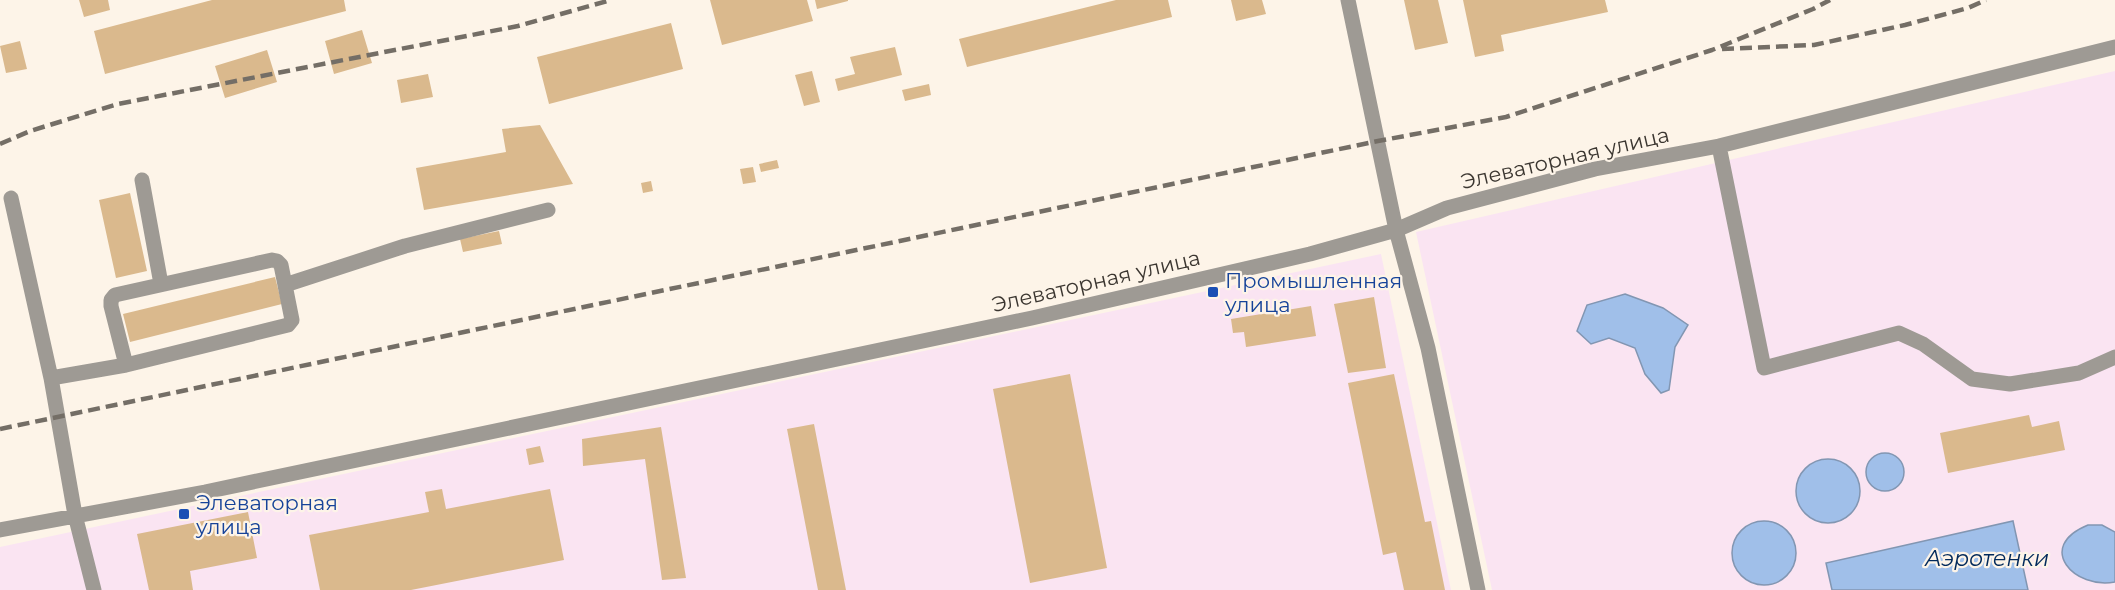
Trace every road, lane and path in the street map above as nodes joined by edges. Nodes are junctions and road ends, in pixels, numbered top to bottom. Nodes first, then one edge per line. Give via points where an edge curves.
1 (1348, 0) edge
2 (2115, 47) edge
3 (1719, 146) junction
4 (142, 180) dead end
5 (11, 198) dead end
6 (548, 210) dead end
7 (1396, 230) junction
8 (161, 284) junction
9 (285, 285) junction
10 (2115, 357) edge
11 (126, 364) junction
12 (51, 378) junction
13 (75, 515) junction
14 (0, 530) edge
15 (94, 590) edge
16 (1478, 590) edge

1 - 7 street
2 - 3 street, Элеваторная улица
3 - 7 street, Элеваторная улица via 1584,172 1447,208
3 - 10 street via 1764,368 1899,333 1923,344 1972,379 2010,384 2079,373
4 - 8 street
5 - 12 street
6 - 9 street via 405,246
7 - 13 street, Элеваторная улица via 1310,254 1032,318 206,492
7 - 16 street via 1428,348
8 - 9 street via 272,260 281,265
8 - 11 street via 115,295 111,300
9 - 11 street via 292,320 288,325
11 - 12 street
12 - 13 street
13 - 14 street, Элеваторная улица
13 - 15 street

